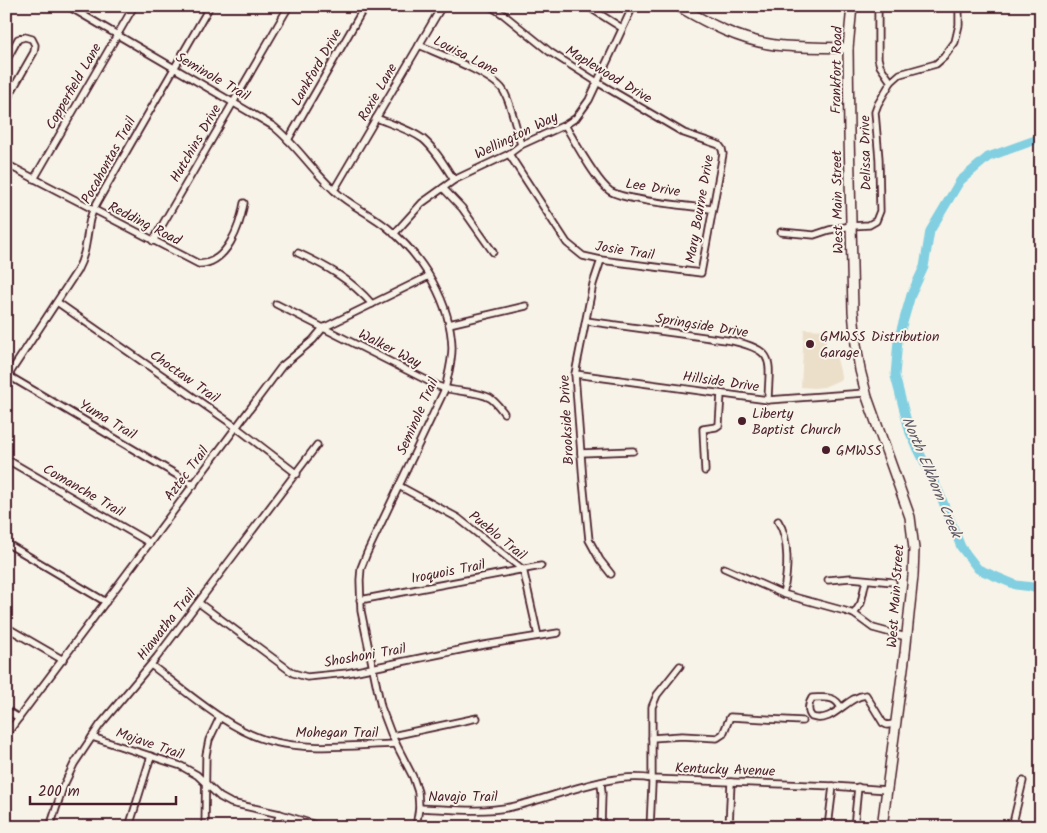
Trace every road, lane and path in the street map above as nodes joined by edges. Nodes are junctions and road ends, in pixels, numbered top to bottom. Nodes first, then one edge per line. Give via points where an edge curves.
1 (68, 6) edge
2 (134, 6) edge
3 (210, 6) edge
4 (289, 6) edge
5 (365, 6) edge
6 (442, 6) edge
7 (490, 6) edge
8 (587, 6) edge
9 (633, 6) edge
10 (678, 6) edge
11 (852, 6) edge
12 (878, 6) edge
13 (959, 6) edge
14 (622, 28) junction
15 (117, 35) junction
16 (419, 45) junction
17 (848, 48) junction
18 (6, 61) edge
19 (175, 68) junction
20 (597, 82) junction
21 (891, 82) junction
22 (6, 101) edge
23 (233, 102) junction
24 (376, 118) junction
25 (565, 125) junction
26 (849, 135) joint
27 (288, 140) junction
28 (521, 146) junction
29 (722, 149) joint
30 (508, 154) junction
31 (6, 164) edge
32 (34, 179) junction
33 (454, 180) junction
34 (443, 188) junction
35 (334, 190) junction
36 (244, 203) dead end
37 (712, 209) junction
38 (94, 210) junction
39 (851, 226) junction
40 (782, 232) dead end
41 (394, 234) junction
42 (153, 241) junction
43 (493, 252) dead end
44 (298, 253) dead end
45 (601, 260) junction
46 (700, 274) joint
47 (429, 276) junction
48 (57, 302) junction
49 (276, 304) dead end
50 (372, 304) junction
51 (526, 306) dead end
52 (586, 321) junction
53 (449, 324) junction
54 (323, 328) junction
55 (575, 374) junction
56 (8, 378) edge
57 (445, 389) junction
58 (865, 393) junction
59 (721, 394) junction
60 (768, 400) junction
61 (504, 413) dead end
62 (236, 428) junction
63 (317, 445) dead end
64 (633, 451) dead end
65 (580, 453) junction
66 (6, 459) edge
67 (705, 471) dead end
68 (297, 474) junction
69 (194, 485) junction
70 (399, 486) junction
71 (778, 521) dead end
72 (6, 543) edge
73 (150, 543) junction
74 (541, 566) dead end
75 (724, 568) dead end
76 (522, 569) junction
77 (611, 574) dead end
78 (828, 580) dead end
79 (866, 580) junction
80 (894, 582) dead end
81 (783, 594) junction
82 (360, 600) junction
83 (106, 602) junction
84 (199, 603) junction
85 (854, 614) junction
86 (6, 627) edge
87 (558, 632) dead end
88 (538, 636) junction
89 (906, 638) junction
90 (63, 660) junction
91 (151, 665) junction
92 (680, 666) dead end
93 (372, 668) junction
94 (841, 708) junction
95 (6, 710) edge
96 (220, 717) junction
97 (19, 718) junction
98 (477, 718) dead end
99 (802, 721) dead end
100 (894, 724) junction
101 (6, 735) edge
102 (392, 736) junction
103 (92, 737) junction
104 (652, 738) junction
105 (396, 744) junction
106 (151, 756) junction
107 (652, 779) junction
108 (1023, 781) dead end
109 (731, 782) junction
110 (601, 783) junction
111 (206, 784) junction
112 (833, 786) junction
113 (858, 787) junction
114 (887, 790) junction
115 (564, 793) joint
116 (419, 808) junction
117 (280, 814) junction
118 (650, 826) edge
119 (50, 827) edge
120 (130, 827) edge
121 (204, 827) edge
122 (275, 827) edge
123 (335, 827) edge
124 (416, 827) edge
125 (601, 827) edge
126 (667, 827) edge
127 (729, 827) edge
128 (828, 827) edge
129 (854, 827) edge
130 (882, 827) edge
131 (1012, 827) edge

1 - 15 street, Seminole Trail
2 - 15 street, Copperfield Lane
3 - 19 street, Pocahontas Trail
4 - 23 street, Hutchins Drive
5 - 27 street, Lankford Drive
6 - 16 street, Roxie Lane
7 - 20 street, Maplewood Drive via 550,52
8 - 14 street
9 - 14 street, Wellington Way
10 - 17 main road via 726,32 758,42
11 - 17 main road, Frankfort Road
12 - 21 street via 878,58
13 - 21 street via 956,42 944,58 936,64 900,74
14 - 20 street, Wellington Way
15 - 19 street, Seminole Trail
15 - 32 street, Copperfield Lane
16 - 24 street, Roxie Lane
16 - 28 street, Louisa Lane via 485,76 499,86
17 - 26 main road, Frankfort Road
18 - 22 street via 18,39 25,36 32,39 34,52
19 - 23 street, Seminole Trail
19 - 38 street, Pocahontas Trail
20 - 25 street, Wellington Way via 585,106 576,118
20 - 29 street, Maplewood Drive via 684,133 719,145
21 - 39 street, Delissa Drive via 875,112 880,211 876,221 869,225
23 - 27 street, Seminole Trail
23 - 42 street, Hutchins Drive
24 - 33 street via 422,139 437,153
24 - 35 street, Roxie Lane
25 - 28 street, Wellington Way
25 - 37 street, Lee Drive via 601,182 612,192 634,199
26 - 39 main road, West Main Street
27 - 35 street, Seminole Trail
28 - 30 street, Wellington Way
29 - 37 street, Mary Bourne Drive
30 - 33 street, Wellington Way
30 - 45 street, Josie Trail via 568,243 583,256
31 - 32 street, Redding Road
32 - 38 street, Redding Road
33 - 34 street, Wellington Way
34 - 41 street, Wellington Way via 422,203
34 - 43 street via 462,208
35 - 41 street, Seminole Trail
36 - 42 street, Redding Road via 239,224 223,252 212,262 199,264
37 - 46 street, Mary Bourne Drive
38 - 42 street, Redding Road
38 - 48 street, Pocahontas Trail via 82,262
39 - 40 street via 814,235
39 - 58 main road, West Main Street via 854,328
41 - 47 street, Seminole Trail via 413,252
44 - 50 street via 347,279
45 - 46 street, Josie Trail
45 - 52 street, Brookside Drive
47 - 50 street, Aztec Trail
47 - 53 street, Seminole Trail
48 - 56 street, Pocahontas Trail
48 - 62 street, Choctaw Trail
49 - 54 street, Walker Way
50 - 54 street, Aztec Trail
51 - 53 street
52 - 55 street, Brookside Drive
52 - 60 street, Springside Drive via 754,345 768,358
53 - 57 street, Seminole Trail via 452,360
54 - 57 street, Walker Way
54 - 62 street, Aztec Trail via 282,366
55 - 59 street, Hillside Drive
55 - 65 street, Brookside Drive
56 - 69 street, Yuma Trail
57 - 61 street, Walker Way via 486,396
57 - 70 street, Seminole Trail
58 - 60 street, Hillside Drive
58 - 89 main road, West Main Street via 912,528 914,561
59 - 60 street, Hillside Drive
59 - 67 street via 719,425 703,429
62 - 68 street, Choctaw Trail
62 - 69 street, Aztec Trail
63 - 68 street, Hiawatha Trail
64 - 65 street
65 - 77 street, Brookside Drive via 589,540
66 - 73 street, Comanche Trail
68 - 84 street, Hiawatha Trail
69 - 73 street, Aztec Trail
70 - 76 street, Pueblo Trail via 458,518
70 - 82 street, Seminole Trail via 361,568
71 - 81 street via 784,530 786,557 787,576
72 - 83 street
73 - 83 street, Aztec Trail
74 - 76 street, Iroquois Trail
75 - 81 street
76 - 82 street, Iroquois Trail
76 - 88 street, Pueblo Trail
78 - 79 street
79 - 80 street
79 - 85 street via 861,603
81 - 85 street
82 - 93 street, Seminole Trail
83 - 90 street, Aztec Trail
84 - 91 street, Hiawatha Trail
84 - 93 street, Shoshoni Trail via 292,673 307,678
85 - 89 street via 872,628
86 - 90 street
87 - 88 street, Shoshoni Trail
88 - 93 street, Shoshoni Trail
89 - 100 main road, West Main Street
90 - 97 street, Aztec Trail
91 - 96 street, Mohegan Trail
91 - 103 street, Hiawatha Trail
92 - 104 street via 653,702
93 - 102 street, Seminole Trail
94 - 94 street via 830,716 817,719 809,714 812,698 834,699
94 - 100 street via 866,695 883,723
95 - 97 street
96 - 105 street, Mohegan Trail via 268,741 290,745
96 - 111 street via 207,748
97 - 101 street, Aztec Trail
98 - 102 street, Mohegan Trail
99 - 104 street via 730,717 723,734 717,738
100 - 114 main road, West Main Street
102 - 105 street, Seminole Trail
103 - 106 street, Mojave Trail
103 - 119 street, Hiawatha Trail via 63,787
104 - 107 street
105 - 116 street, Seminole Trail via 413,777
106 - 111 street, Mojave Trail via 181,766
106 - 120 street
107 - 109 street, Kentucky Avenue
107 - 110 street, Kentucky Avenue via 614,778
107 - 118 street
108 - 131 street
109 - 112 street, Kentucky Avenue
109 - 127 street
110 - 115 street, Kentucky Avenue
110 - 125 street
111 - 117 street, Mojave Trail via 231,803
111 - 121 street
112 - 113 street, Kentucky Avenue
112 - 128 street
113 - 114 street, Kentucky Avenue
113 - 129 street
114 - 130 main road, West Main Street
115 - 116 street, Navajo Trail via 499,809
116 - 124 street, Seminole Trail
117 - 122 street
117 - 123 street, Mojave Trail via 316,826
118 - 126 street

